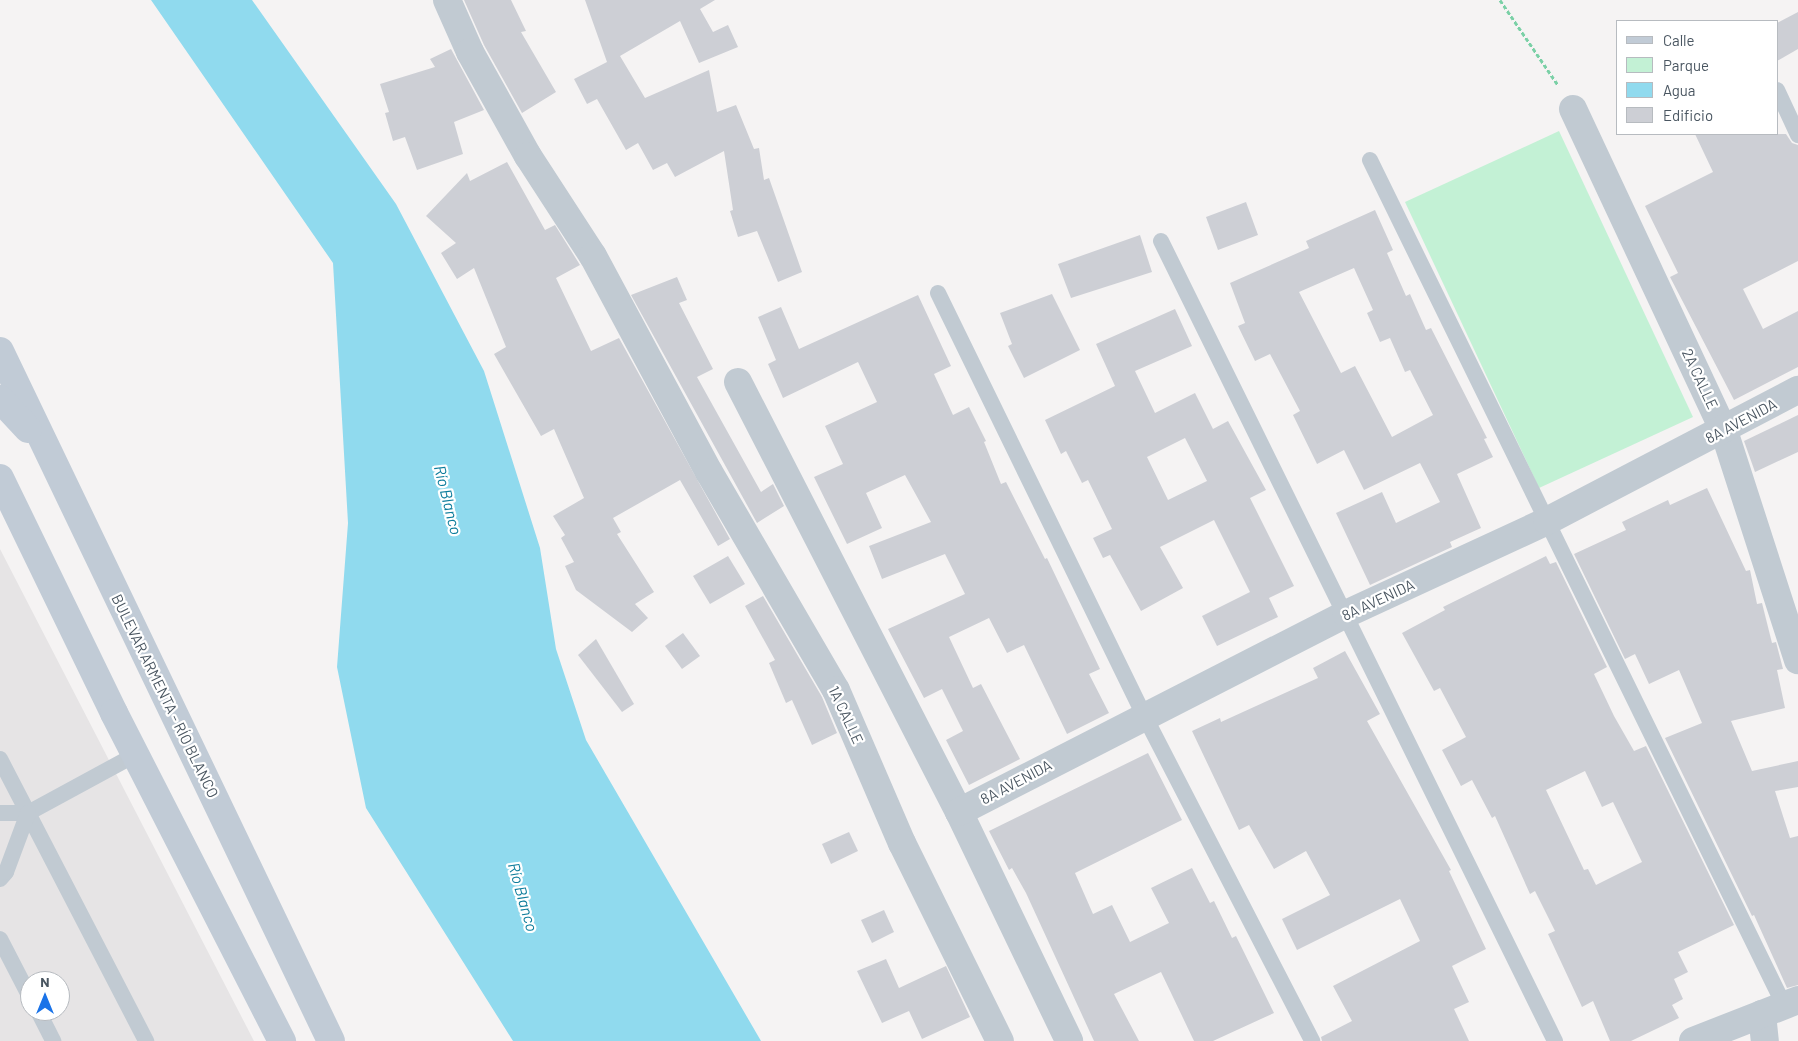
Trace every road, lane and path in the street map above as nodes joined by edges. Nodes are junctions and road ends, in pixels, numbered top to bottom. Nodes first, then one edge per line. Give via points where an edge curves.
1 (447, 0) edge
2 (1500, 0) edge
3 (1778, 92) edge
4 (1573, 109) joint
5 (1798, 135) edge
6 (1370, 160) dead end
7 (1161, 241) dead end
8 (938, 293) dead end
9 (0, 351) edge
10 (738, 382) dead end
11 (1798, 390) edge
12 (0, 399) edge
13 (1724, 431) junction
14 (47, 448) junction
15 (3, 492) edge
16 (1547, 521) junction
17 (1346, 614) junction
18 (1798, 660) edge
19 (1144, 715) junction
20 (135, 755) junction
21 (0, 759) edge
22 (959, 812) junction
23 (0, 813) edge
24 (28, 813) junction
25 (0, 879) edge
26 (0, 939) edge
27 (20, 978) edge
28 (1782, 1006) edge
29 (43, 1021) edge
30 (53, 1041) edge
31 (146, 1041) edge
32 (282, 1041) edge
33 (331, 1041) edge
34 (1000, 1041) edge
35 (1069, 1041) edge
36 (1312, 1041) edge
37 (1555, 1041) edge
38 (1693, 1041) edge
39 (1764, 1041) edge

1 - 34 street, 1A CALLE via 470,52 523,148 593,256 670,400 836,690 902,843
2 - 4 path
3 - 5 lane
4 - 13 street, 2A CALLE
6 - 16 lane
7 - 17 lane
8 - 19 lane
9 - 14 main road, BULEVAR ARMENTA - RÍO BLANCO
10 - 22 street
11 - 13 street, 8A AVENIDA
12 - 14 main road
13 - 16 street, 8A AVENIDA
13 - 18 street, 2A CALLE
14 - 33 main road, BULEVAR ARMENTA - RÍO BLANCO
15 - 20 main road
16 - 17 street, 8A AVENIDA
16 - 28 lane
17 - 19 street, 8A AVENIDA
17 - 37 lane
19 - 22 street, 8A AVENIDA
19 - 36 lane
20 - 24 lane
20 - 32 main road
21 - 24 lane
22 - 35 street
23 - 24 lane
24 - 25 lane via 6,872
24 - 31 lane
26 - 27 lane
28 - 38 street
28 - 39 street
29 - 30 lane

